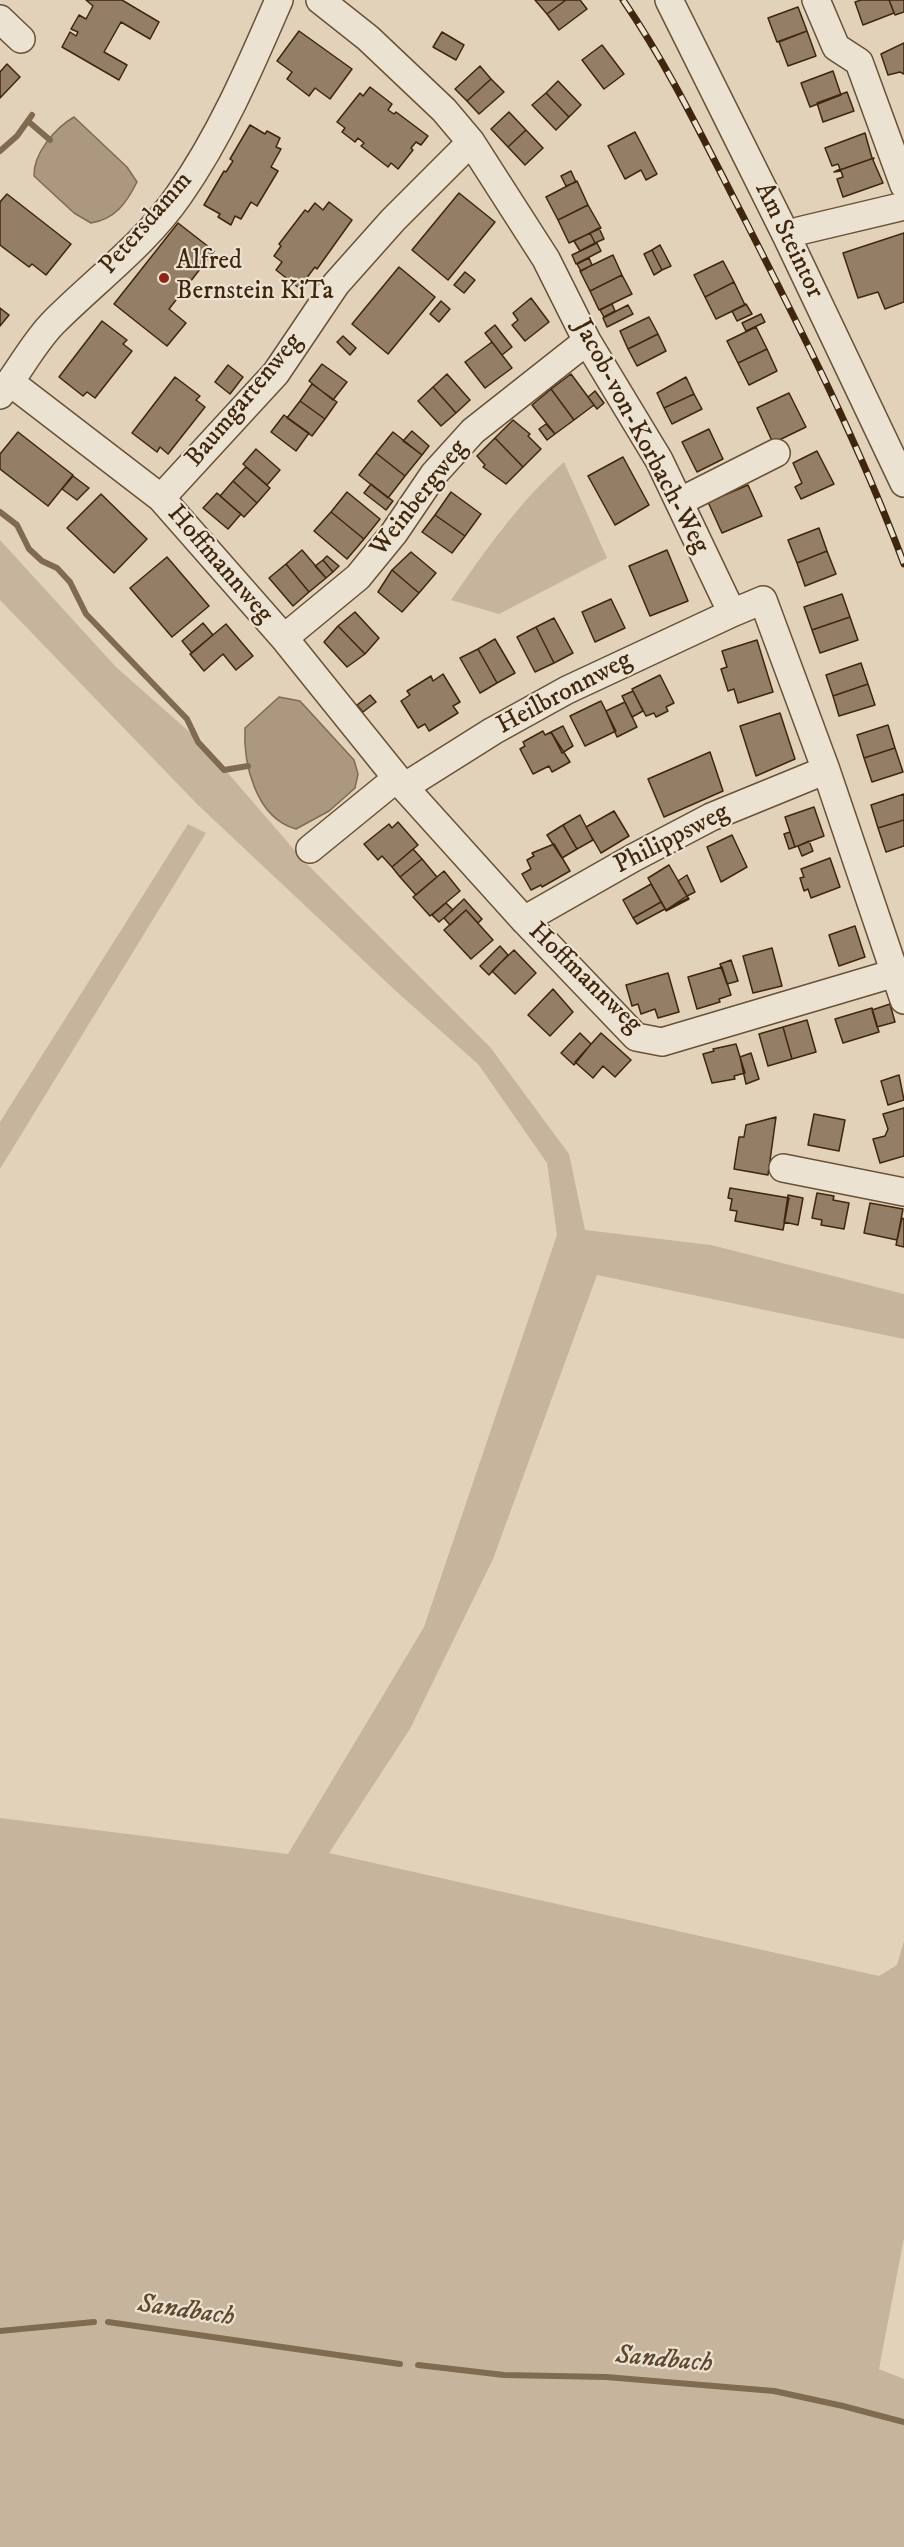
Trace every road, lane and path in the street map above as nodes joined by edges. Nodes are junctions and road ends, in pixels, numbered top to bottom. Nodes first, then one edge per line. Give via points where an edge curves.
1 (279, 0) edge
2 (320, 0) edge
3 (669, 0) edge
4 (816, 0) edge
5 (0, 19) edge
6 (21, 39) dead end
7 (471, 142) junction
8 (904, 185) edge
9 (904, 206) edge
10 (787, 237) junction
11 (586, 341) junction
12 (5, 389) edge
13 (776, 453) dead end
14 (904, 483) edge
15 (161, 498) junction
16 (679, 502) junction
17 (732, 613) junction
18 (284, 638) junction
19 (826, 771) junction
20 (400, 782) junction
21 (310, 849) dead end
22 (524, 920) junction
23 (895, 973) junction
24 (904, 1000) edge
25 (783, 1168) dead end
26 (904, 1192) edge

1 - 12 street, Petersdamm via 247,75 179,196 52,324
2 - 7 street, Jacob-von-Korbach-Weg via 368,38 444,110
3 - 10 street, Am Steintor
4 - 8 street via 836,47 859,62
5 - 6 street
7 - 11 street, Jacob-von-Korbach-Weg via 546,259
7 - 15 street, Baumgartenweg via 336,284 276,373
9 - 10 street
10 - 14 street, Am Steintor
11 - 16 street, Jacob-von-Korbach-Weg via 659,460
11 - 18 street, Weinbergweg via 473,431 434,474 358,577
12 - 15 street, Hoffmannweg
13 - 16 street
15 - 18 street, Hoffmannweg
16 - 17 street, Jacob-von-Korbach-Weg
17 - 19 street via 763,600
17 - 20 street, Heilbronnweg via 567,690
18 - 20 street, Hoffmannweg
19 - 22 street, Philippsweg via 711,818
19 - 23 street
20 - 21 street
20 - 22 street, Hoffmannweg
22 - 23 street, Hoffmannweg via 636,1037 662,1042
23 - 24 street
25 - 26 street

